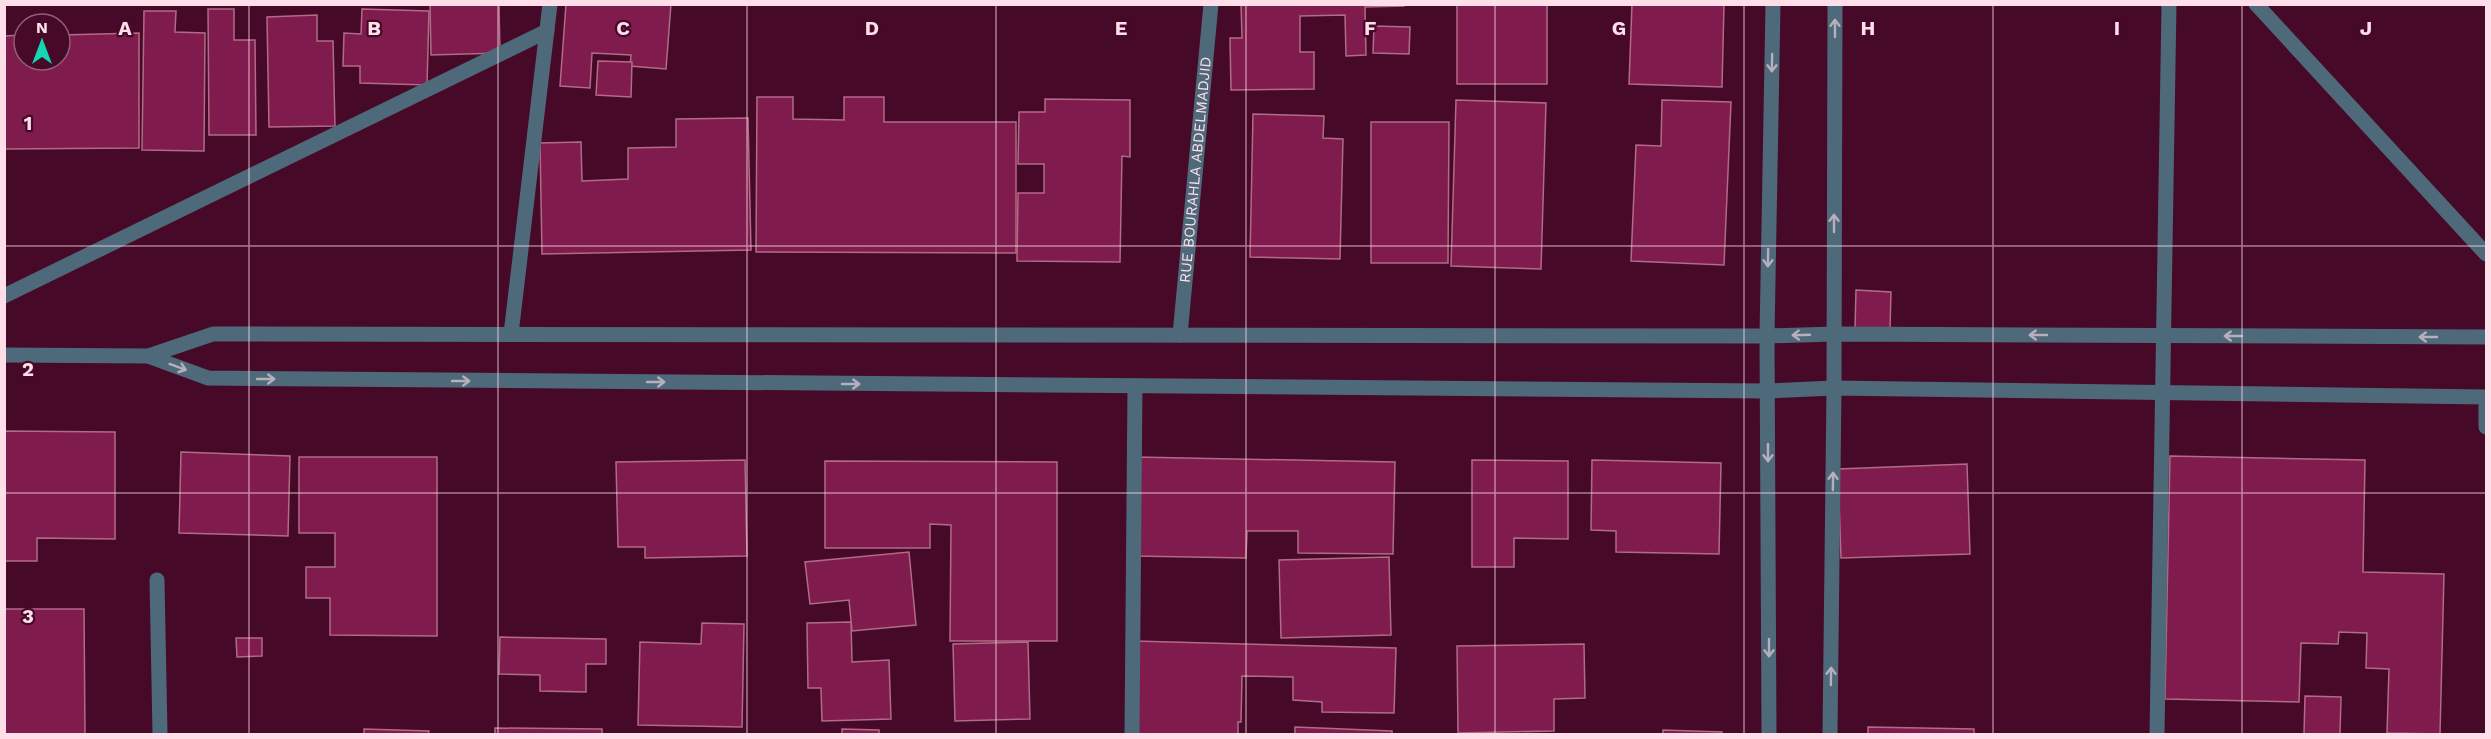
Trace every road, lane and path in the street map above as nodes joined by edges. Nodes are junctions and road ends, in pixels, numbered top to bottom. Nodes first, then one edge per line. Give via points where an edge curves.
1 (550, 4) edge
2 (1211, 4) edge
3 (1773, 4) edge
4 (1835, 4) edge
5 (2169, 4) edge
6 (2256, 4) edge
7 (547, 31) junction
8 (2487, 254) edge
9 (4, 296) edge
10 (511, 334) junction
11 (1833, 334) junction
12 (1180, 335) junction
13 (1767, 336) junction
14 (2163, 336) junction
15 (2487, 338) edge
16 (4, 355) edge
17 (148, 356) junction
18 (1136, 386) junction
19 (1834, 388) junction
20 (1768, 391) junction
21 (2162, 394) junction
22 (2486, 397) edge
23 (2487, 427) edge
24 (157, 580) dead end
25 (160, 735) edge
26 (1132, 735) edge
27 (1770, 735) edge
28 (1830, 735) edge
29 (2157, 735) edge

1 - 7 street
2 - 12 street, RUE BOURAHLA ABDELMADJID
3 -> 13 street
11 -> 4 street
5 - 14 street
6 - 8 street
7 - 9 street
7 - 10 street
10 - 12 street
10 - 17 street via 213,334
11 -> 13 street
14 -> 11 street
11 - 19 street
12 - 13 street
13 - 20 street
15 -> 14 street
14 - 21 street
16 - 17 street
17 -> 18 street via 208,378
18 - 20 street
18 - 26 street
19 - 20 street
19 - 21 street
28 -> 19 street
20 -> 27 street
21 - 22 street
21 - 29 street
22 - 23 street
24 - 25 street

